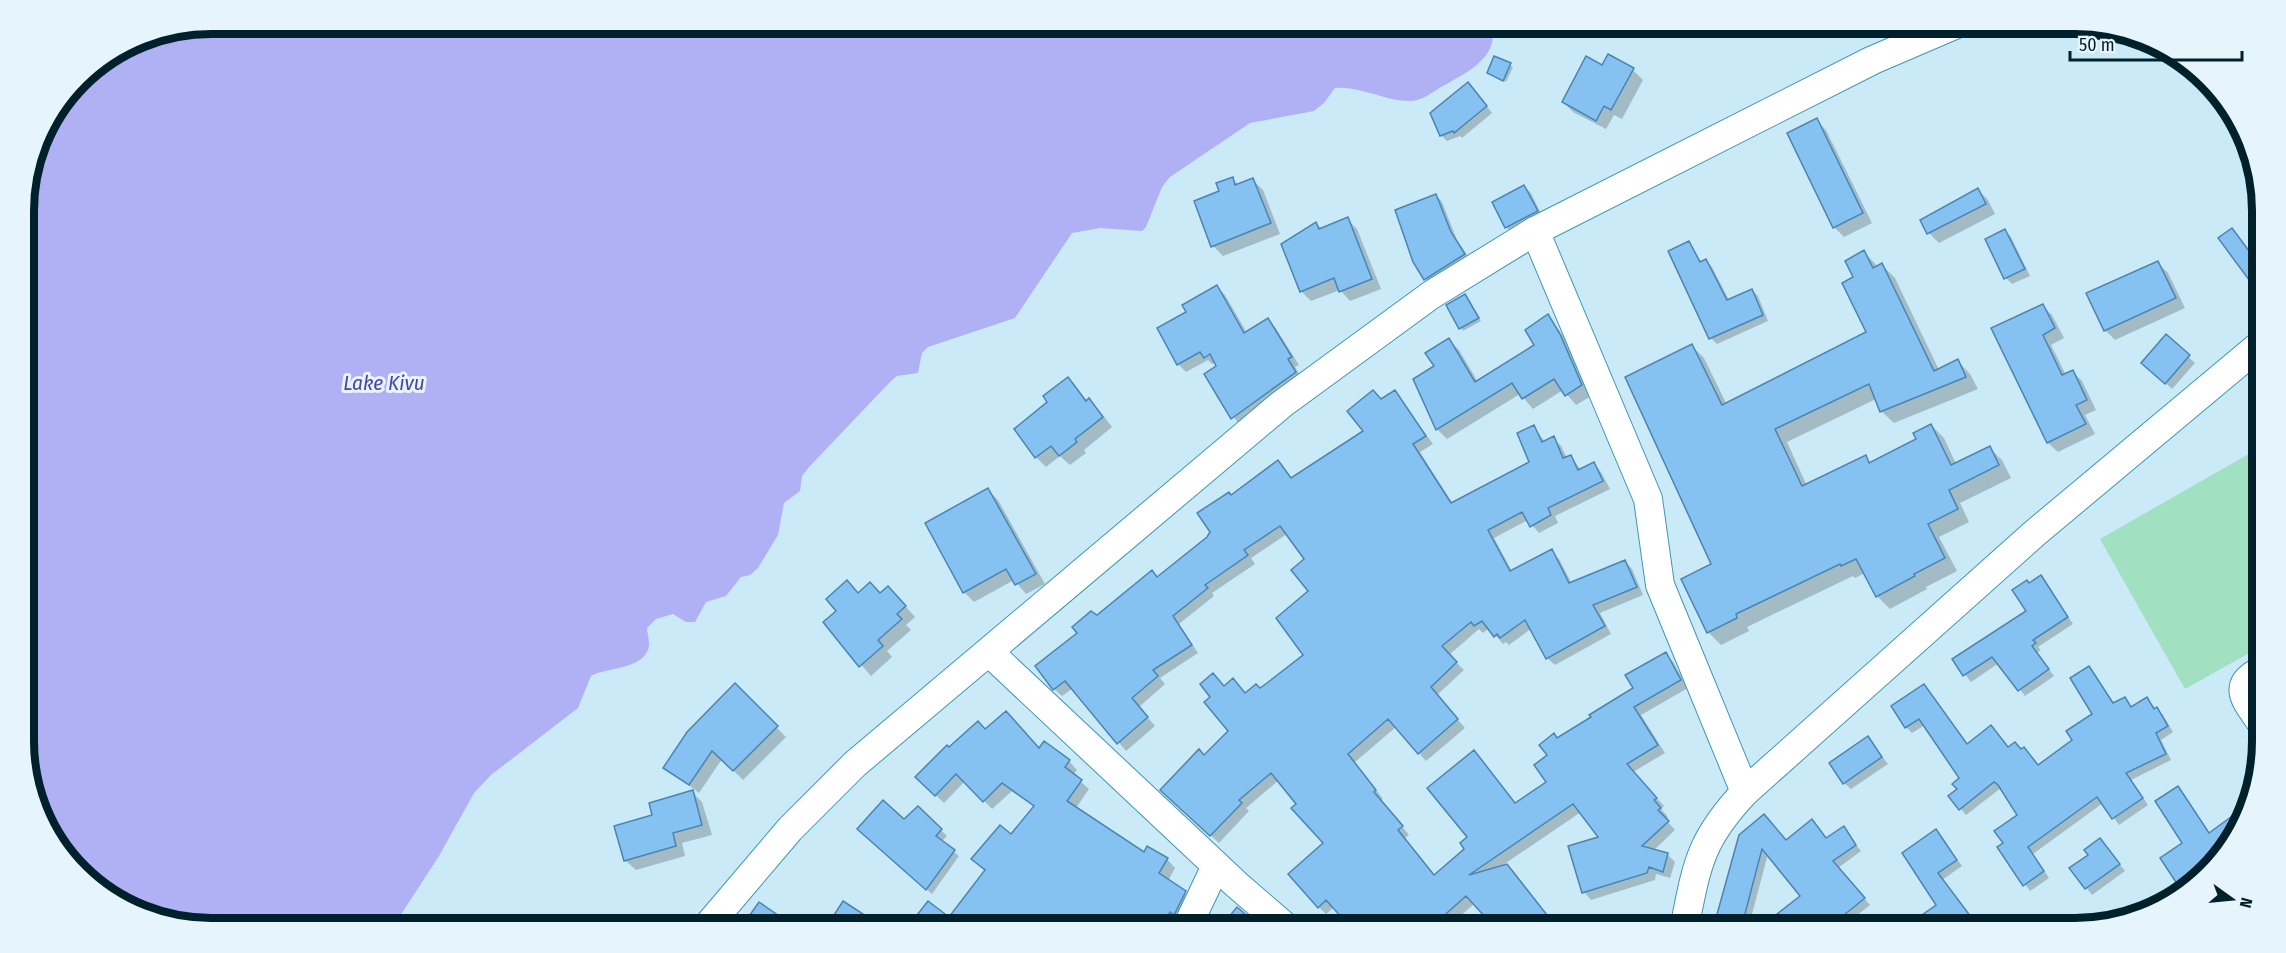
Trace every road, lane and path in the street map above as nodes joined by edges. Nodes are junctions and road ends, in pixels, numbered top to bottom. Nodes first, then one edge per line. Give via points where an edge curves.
1 (1934, 34) edge
2 (1535, 231) junction
3 (2251, 352) edge
4 (990, 653) junction
5 (2251, 676) edge
6 (2251, 707) edge
7 (1745, 792) junction
8 (1216, 866) junction
9 (714, 918) edge
10 (1191, 918) edge
11 (1275, 918) edge
12 (1686, 918) edge

1 - 2 street via 1873,60
2 - 4 street via 1431,295 1282,404
2 - 7 street via 1648,499 1660,585
3 - 7 street via 2035,533
4 - 8 street
4 - 9 street via 855,764 790,828
5 - 6 street via 2243,685 2243,694
7 - 12 street via 1721,818 1705,844
8 - 10 street
8 - 11 street

